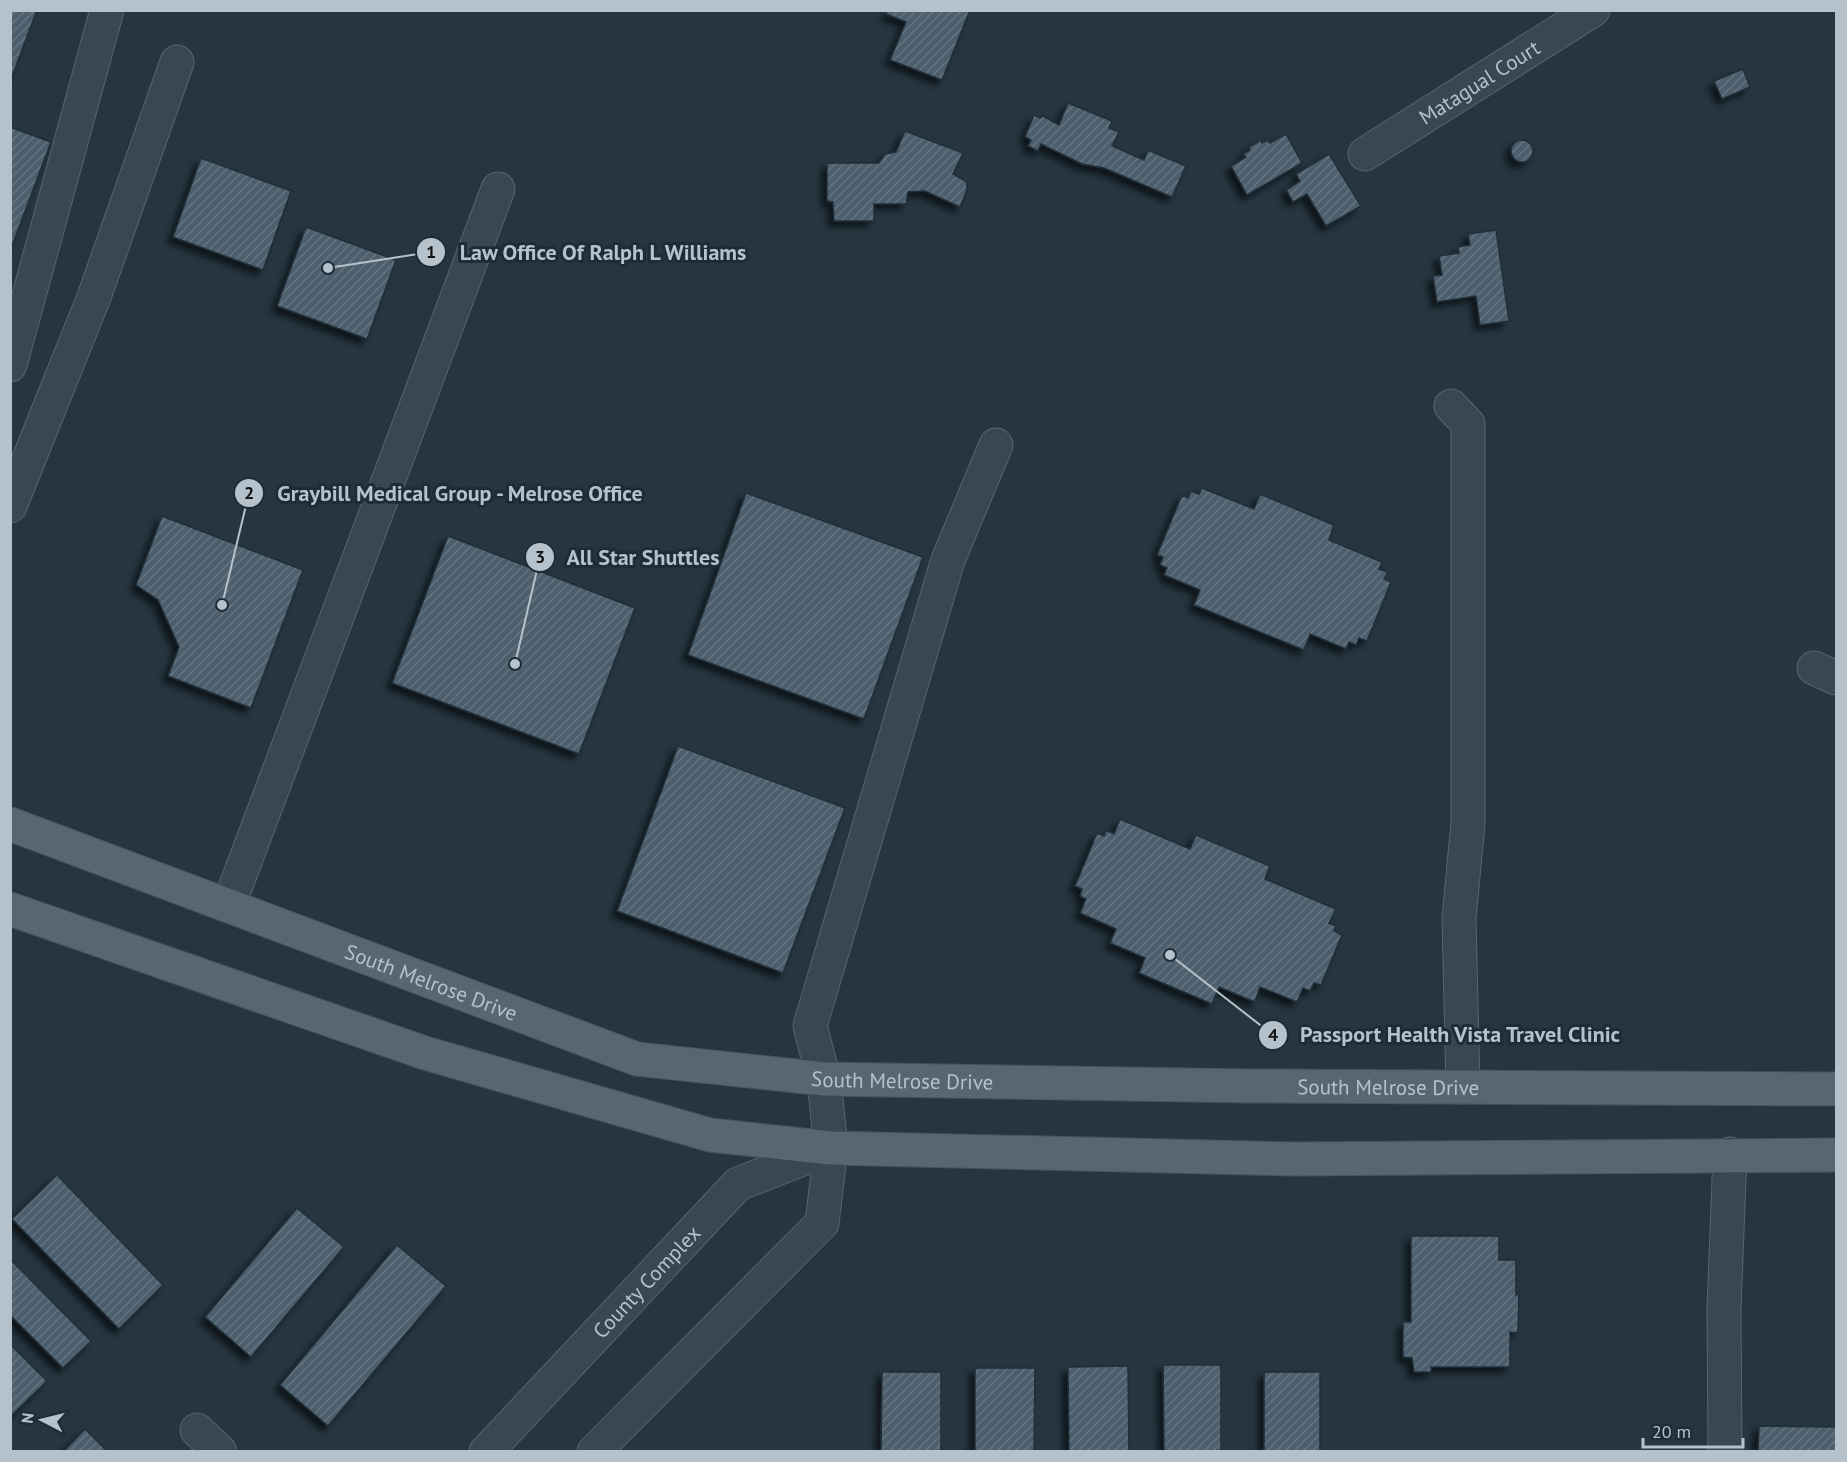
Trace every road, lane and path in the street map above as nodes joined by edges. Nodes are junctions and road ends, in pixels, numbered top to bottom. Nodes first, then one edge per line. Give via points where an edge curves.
1 (107, 10) edge
2 (1593, 10) edge
3 (177, 63) dead end
4 (1365, 154) dead end
5 (498, 189) dead end
6 (11, 363) edge
7 (1451, 406) dead end
8 (996, 445) dead end
9 (10, 506) edge
10 (10, 824) edge
11 (229, 904) junction
12 (10, 909) edge
13 (824, 1078) junction
14 (1463, 1087) junction
15 (1836, 1089) edge
16 (831, 1148) junction
17 (1730, 1155) junction
18 (1836, 1155) edge
19 (486, 1452) edge
20 (594, 1452) edge
21 (1725, 1452) edge

1 - 6 street
2 - 4 street, Matagual Court
3 - 9 street via 94,297
5 - 11 street
7 - 14 street via 1468,424 1468,823 1459,918
8 - 13 street via 948,560 810,1026
10 - 11 main road, South Melrose Drive
11 - 13 main road, South Melrose Drive via 637,1059
12 - 16 main road via 425,1053 529,1084 710,1135
13 - 14 main road, South Melrose Drive
13 - 16 street
14 - 15 main road, South Melrose Drive
16 - 17 main road via 1296,1159
16 - 19 street, County Complex via 738,1184
16 - 20 street via 822,1223
17 - 18 main road
17 - 21 street via 1724,1308

